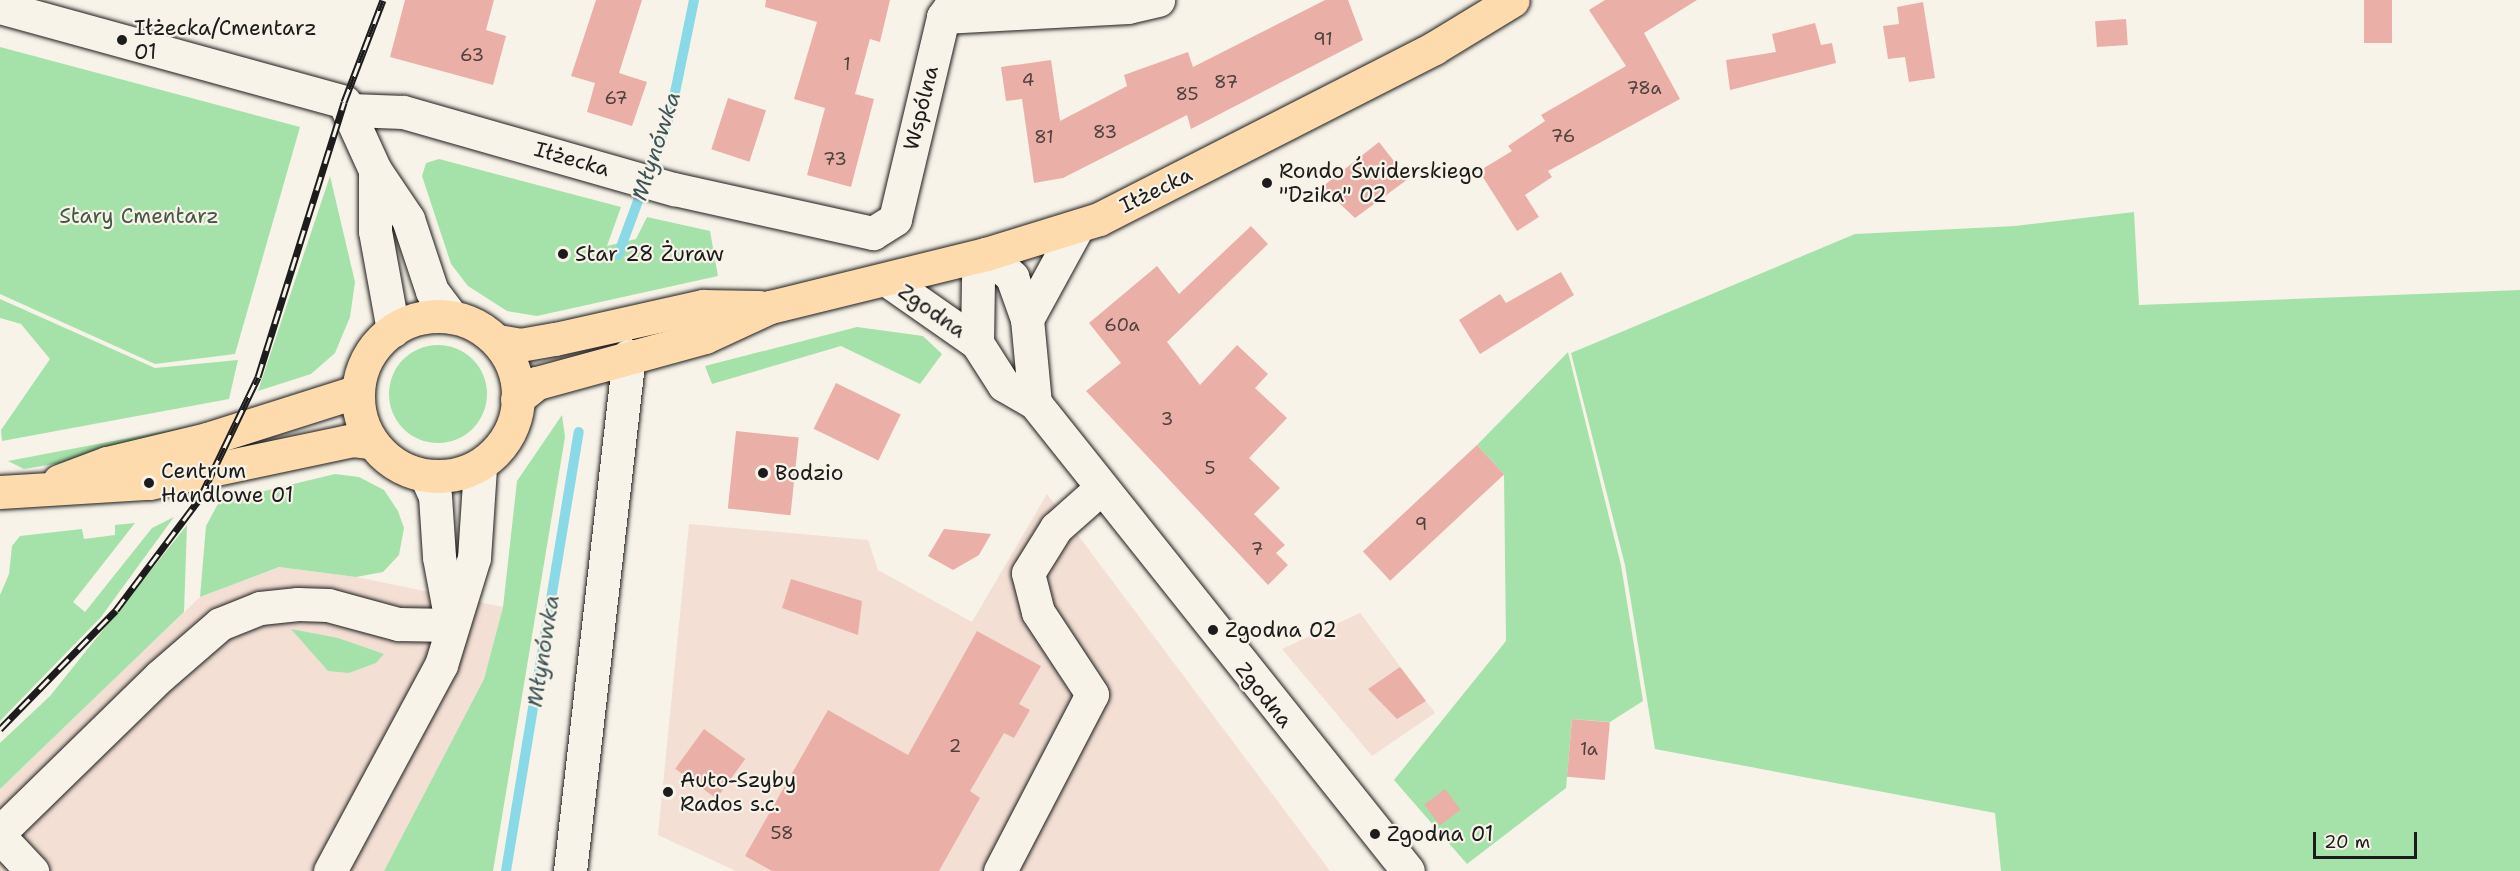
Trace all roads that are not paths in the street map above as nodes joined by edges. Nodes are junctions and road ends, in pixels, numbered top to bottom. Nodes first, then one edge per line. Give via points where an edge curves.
1 (1158, 0) edge
2 (1514, 0) edge
3 (0, 7) edge
4 (949, 9) edge
5 (351, 110) junction
6 (375, 170) junction
7 (895, 219) joint
8 (1078, 226) junction
9 (986, 254) junction
10 (887, 280) junction
11 (770, 307) junction
12 (451, 316) junction
13 (1027, 319) junction
14 (393, 330) junction
15 (498, 342) junction
16 (976, 343) junction
17 (629, 355) junction
18 (358, 391) junction
19 (517, 399) junction
20 (1035, 403) junction
21 (370, 442) junction
22 (480, 467) junction
23 (426, 476) junction
24 (40, 489) junction
25 (1100, 489) junction
26 (0, 492) edge
27 (452, 626) junction
28 (0, 832) edge
29 (0, 837) edge
30 (32, 871) edge
31 (330, 871) edge
32 (570, 871) edge
33 (1000, 871) edge
34 (1408, 871) edge

1 - 4 street via 1128,7
2 - 8 main road, Iłżecka via 1248,145
3 - 5 street, Iłżecka via 335,98
4 - 7 street, Wspólna
5 - 6 street
5 - 7 street, Iłżecka via 404,112 674,189 859,233 883,229
6 - 12 street via 408,219 432,291
6 - 14 street via 375,231
8 - 9 main road, Iłżecka
8 - 13 street
9 - 10 main road, Iłżecka
9 - 13 street via 1012,277
9 - 16 street, Zgodna via 978,280
10 - 11 main road, Iłżecka
10 - 16 street, Zgodna
11 - 15 main road, Iłżecka via 703,306 555,339 520,345
11 - 17 main road, Iłżecka via 705,337
12 - 14 main road via 413,320
12 - 15 main road via 474,324
13 - 20 street
14 - 18 main road via 363,370
15 - 19 main road via 512,365
16 - 20 street, Zgodna via 1004,385
17 - 19 main road, Iłżecka via 537,383
17 - 32 street
18 - 21 main road
18 - 24 main road via 207,439 107,463
19 - 22 main road via 504,438
20 - 25 street, Zgodna
21 - 23 main road via 401,469
21 - 24 main road via 353,440 149,483
22 - 23 main road
22 - 27 street via 474,558
23 - 27 street via 435,496 439,557
24 - 26 main road
25 - 33 street via 1056,528 1028,573 1038,612 1092,694
25 - 34 street, Zgodna
27 - 28 street via 398,624 328,605 298,604 260,608 220,624 160,676
27 - 31 street via 441,665
29 - 30 street

